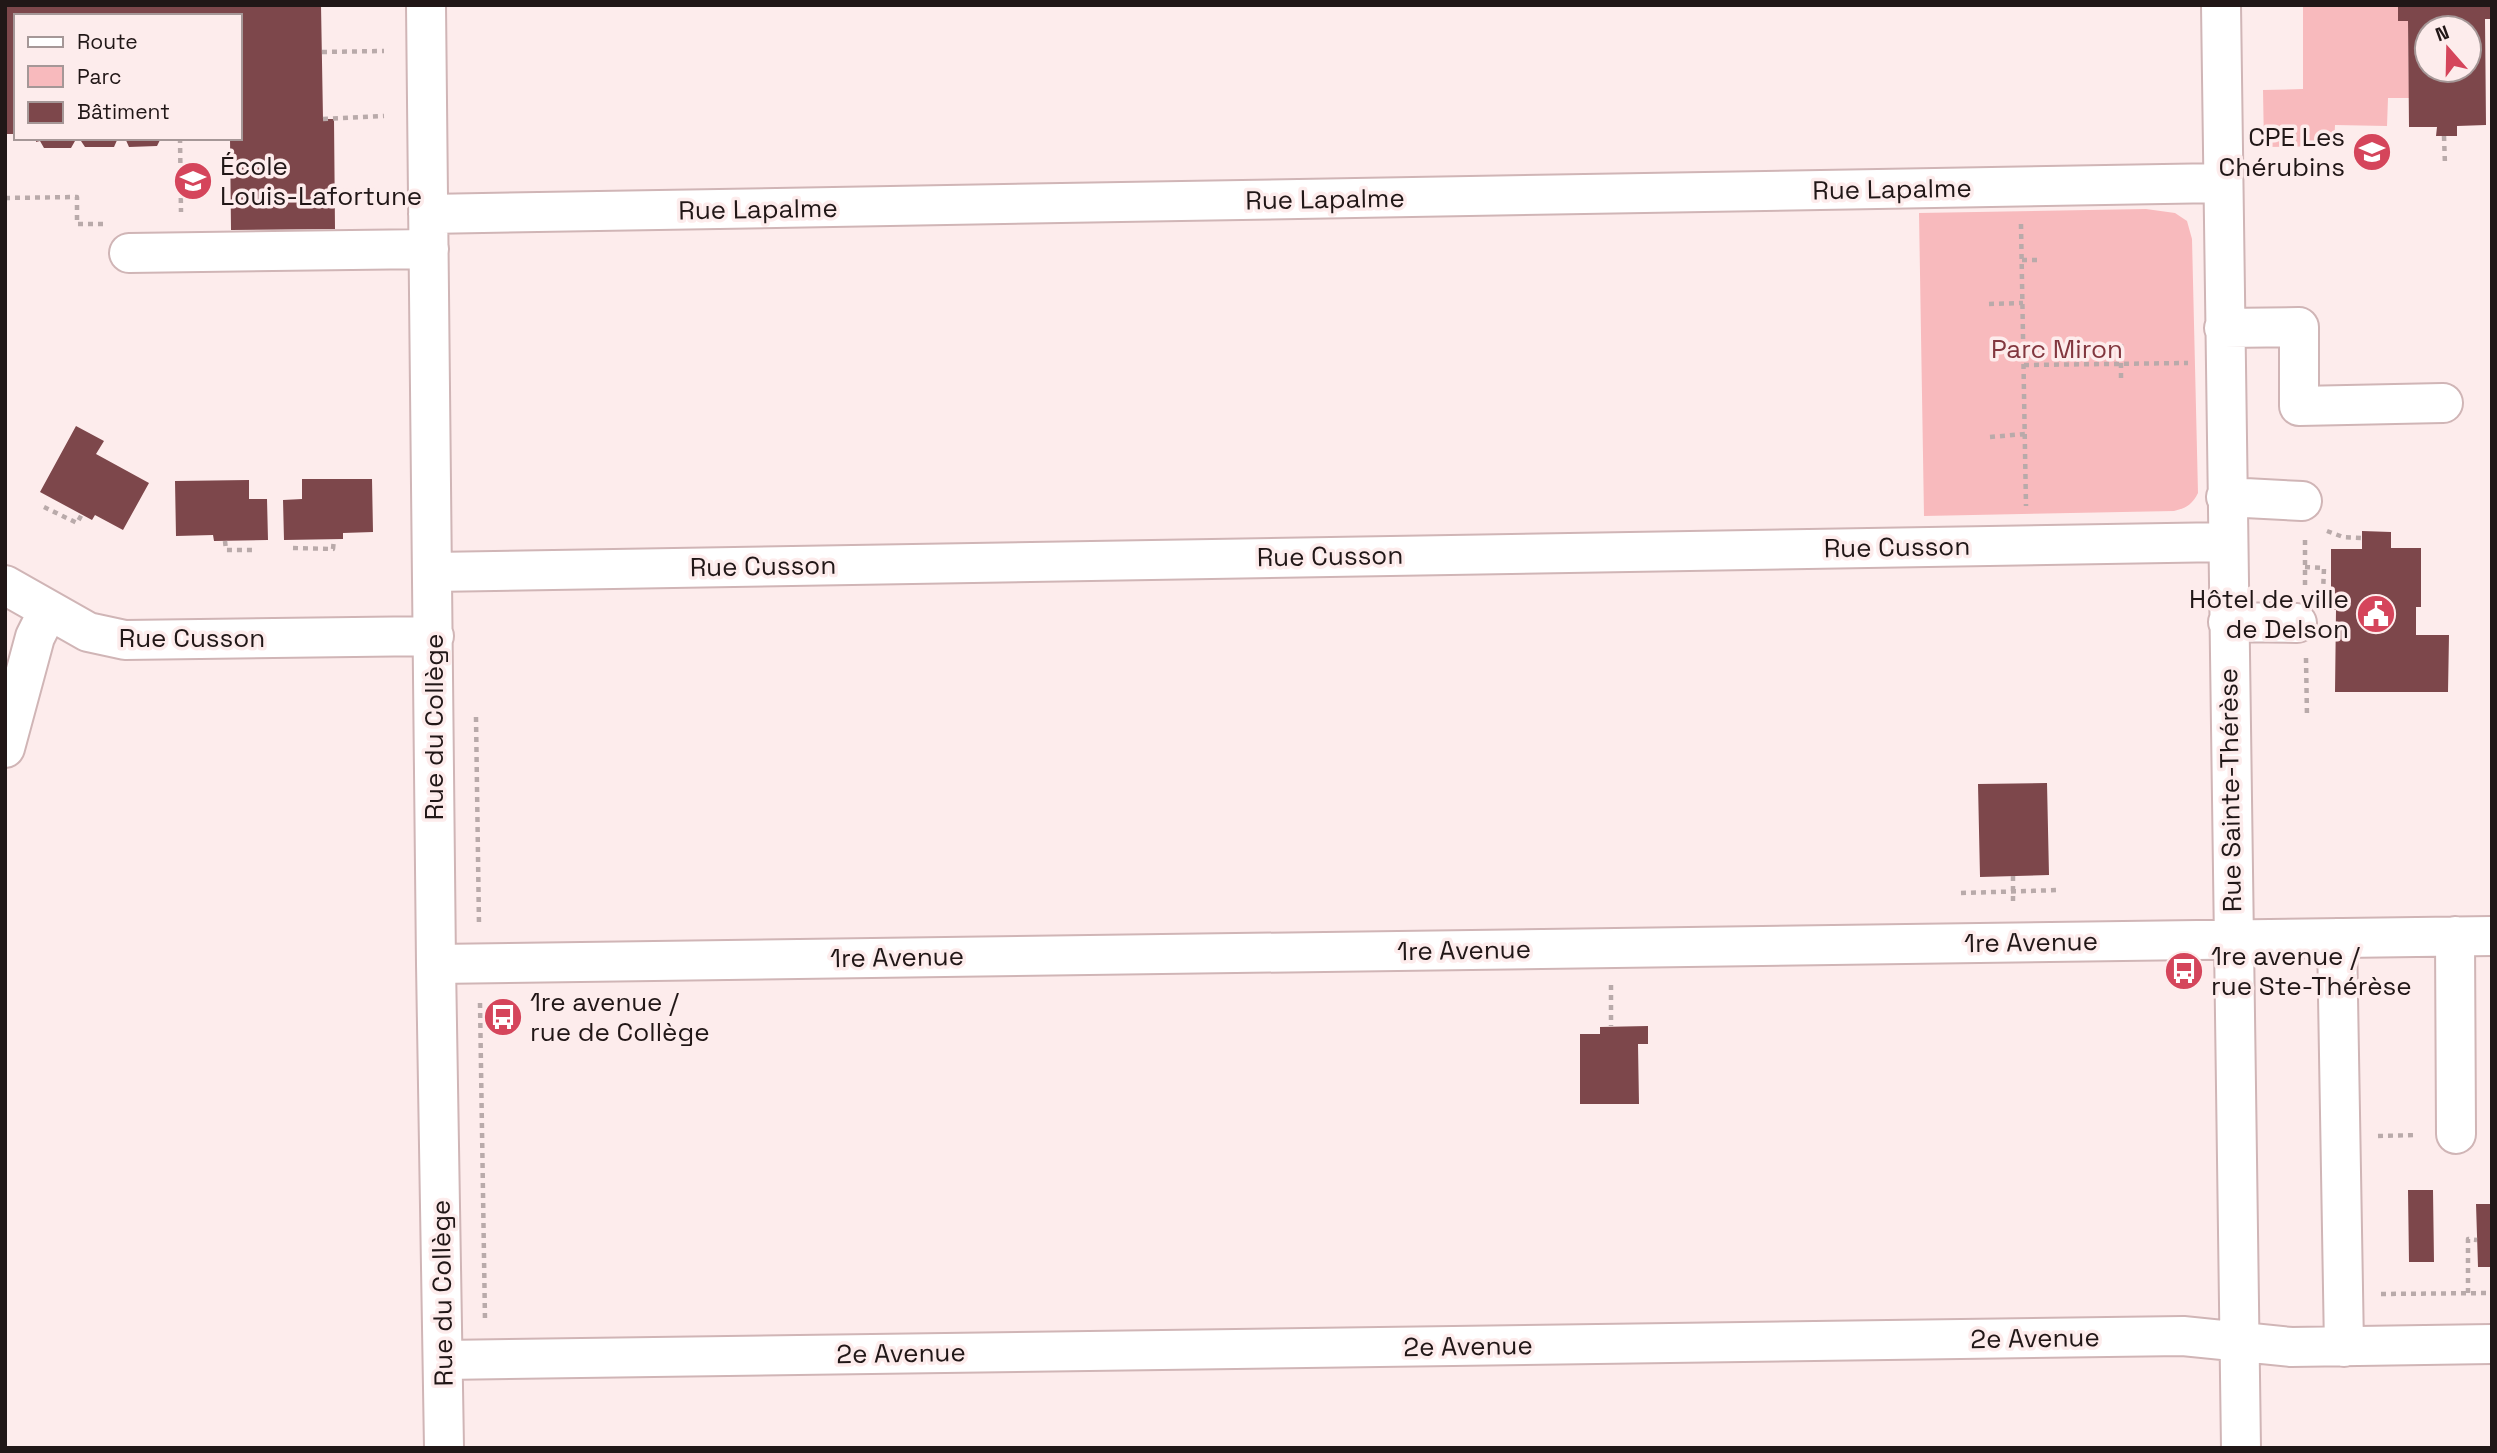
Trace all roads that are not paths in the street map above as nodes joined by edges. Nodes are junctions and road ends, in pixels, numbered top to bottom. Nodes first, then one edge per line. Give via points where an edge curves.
1 (426, 5) edge
2 (2221, 5) edge
3 (2222, 183) junction
4 (429, 232) junction
5 (122, 239) road end
6 (2224, 328) junction
7 (2443, 404) dead end
8 (2226, 497) junction
9 (2308, 525) road end
10 (2227, 542) junction
11 (433, 572) junction
12 (5, 585) edge
13 (48, 611) junction
14 (2310, 614) road end
15 (2228, 622) junction
16 (433, 636) junction
17 (5, 748) edge
18 (2474, 936) edge
19 (2337, 938) junction
20 (2233, 940) junction
21 (436, 964) junction
22 (2456, 1135) road end
23 (2238, 1341) junction
24 (2492, 1344) edge
25 (2344, 1347) junction
26 (443, 1360) junction
27 (444, 1448) edge
28 (2241, 1448) edge

1 - 4 street, Rue du Collège
2 - 3 street, Rue Sainte-Thérèse
3 - 4 street, Rue Lapalme
3 - 6 street, Rue Sainte-Thérèse
4 - 5 street, Rue Lapalme
4 - 11 street, Rue du Collège
6 - 7 street via 2300,327 2299,406
6 - 8 street, Rue Sainte-Thérèse
8 - 9 street
8 - 10 street, Rue Sainte-Thérèse
10 - 11 street, Rue Cusson
10 - 15 street, Rue Sainte-Thérèse
11 - 16 street, Rue du Collège
12 - 13 street, Rue Cusson
13 - 16 street, Rue Cusson via 89,632 125,640
13 - 17 street via 35,637
14 - 15 street
15 - 20 street, Rue Sainte-Thérèse
16 - 21 street, Rue du Collège
18 - 19 street, 1re Avenue
18 - 22 street
19 - 20 street, 1re Avenue
19 - 25 street
20 - 21 street, 1re Avenue
20 - 23 street, Rue Sainte-Thérèse
21 - 26 street, Rue du Collège
23 - 25 street, 2e Avenue
23 - 26 street, 2e Avenue via 2183,1336
23 - 28 street, Rue Sainte-Thérèse
24 - 25 street, 2e Avenue
26 - 27 street, Rue du Collège

